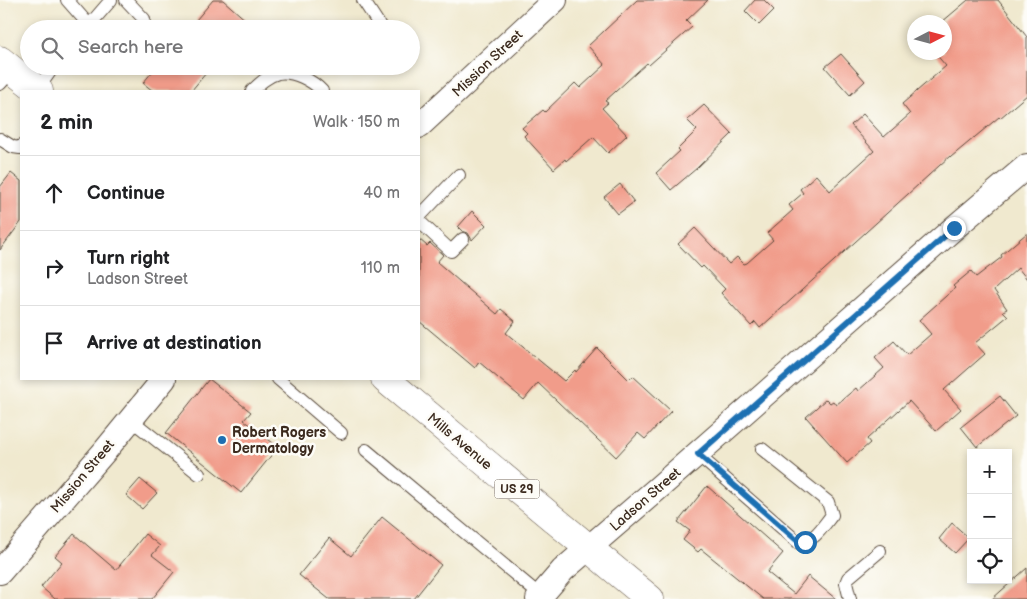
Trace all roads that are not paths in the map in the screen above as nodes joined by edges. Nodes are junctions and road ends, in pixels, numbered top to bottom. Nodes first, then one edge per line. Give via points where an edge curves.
1 (66, 0) edge
2 (111, 0) edge
3 (126, 0) edge
4 (363, 0) edge
5 (555, 0) edge
6 (144, 19) dead end
7 (82, 20) edge
8 (93, 20) edge
9 (376, 20) edge
10 (4, 71) edge
11 (48, 75) edge
12 (275, 75) edge
13 (295, 75) edge
14 (38, 90) edge
15 (253, 90) edge
16 (321, 90) edge
17 (420, 125) edge
18 (0, 139) edge
19 (20, 148) edge
20 (1027, 166) edge
21 (459, 175) dead end
22 (420, 216) edge
23 (420, 222) edge
24 (463, 240) dead end
25 (163, 380) edge
26 (279, 380) edge
27 (386, 380) edge
28 (130, 419) junction
29 (341, 433) dead end
30 (762, 449) dead end
31 (366, 450) dead end
32 (698, 454) junction
33 (200, 474) dead end
34 (588, 548) junction
35 (880, 551) dead end
36 (0, 572) edge
37 (539, 598) edge
38 (650, 599) edge
39 (850, 599) edge

1 - 7 lane
2 - 8 lane
3 - 6 lane
4 - 9 lane
5 - 17 street, Mission Street
10 - 14 main road
11 - 14 lane
12 - 15 lane via 264,79
13 - 16 lane via 302,76
18 - 19 lane
20 - 32 street, Ladson Street
21 - 22 lane
23 - 24 lane via 452,251
25 - 28 street, Mission Street
26 - 29 lane
27 - 34 main road, Mills Avenue / US 29
28 - 33 lane
28 - 36 street, Mission Street
30 - 32 lane via 828,502 832,515 815,537 800,543
31 - 37 lane
32 - 34 street, Ladson Street
34 - 37 street, Ladson Street
34 - 38 main road, Mills Avenue / US 29
35 - 39 lane via 848,578

